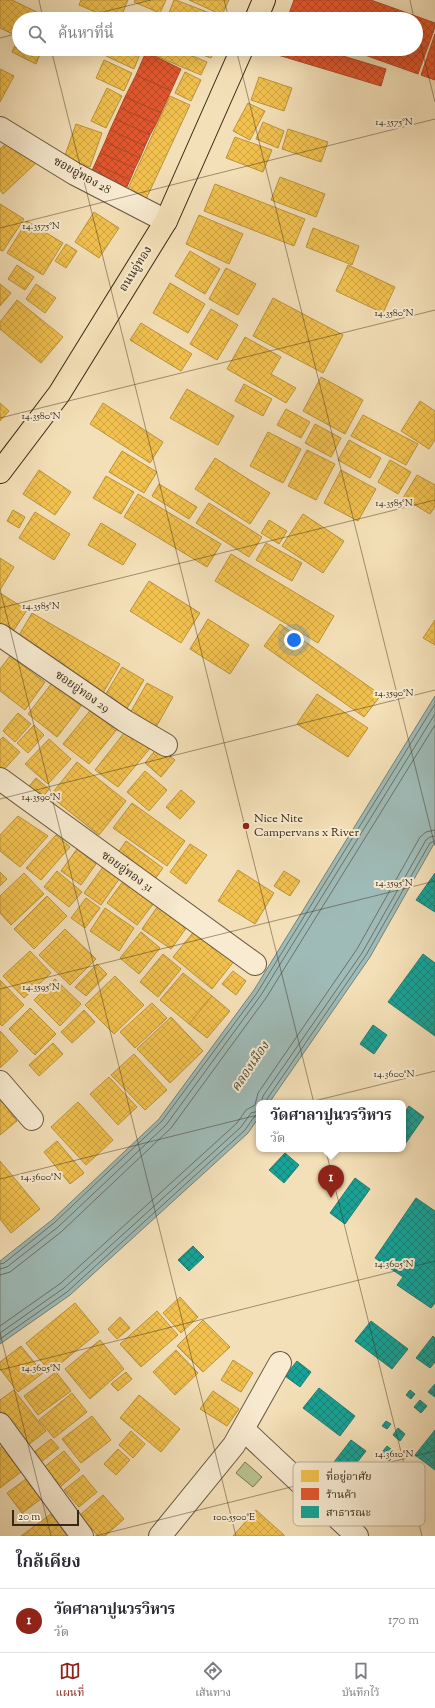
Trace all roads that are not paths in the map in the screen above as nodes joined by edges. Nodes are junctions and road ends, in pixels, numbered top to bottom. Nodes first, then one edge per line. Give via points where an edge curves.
1 (264, 0) edge
2 (259, 12) edge
3 (239, 56) edge
4 (0, 128) edge
5 (166, 221) junction
6 (0, 472) edge
7 (0, 635) edge
8 (166, 745) dead end
9 (0, 779) edge
10 (255, 964) dead end
11 (0, 1082) edge
12 (32, 1119) dead end
13 (280, 1363) dead end
14 (0, 1424) edge
15 (244, 1430) junction
16 (293, 1476) edge
17 (346, 1526) edge
18 (82, 1536) edge
19 (160, 1536) edge
20 (357, 1536) edge

1 - 2 main road
3 - 5 main road, ถนนอู่ทอง
4 - 5 street, ซอยอู่ทอง 28 via 75,174
5 - 6 main road, ถนนอู่ทอง via 59,394
7 - 8 street, ซอยอู่ทอง 29 via 124,721
9 - 10 street, ซอยอู่ทอง 31
11 - 12 street
13 - 15 street
14 - 18 street
15 - 16 street
15 - 19 street
17 - 20 street

